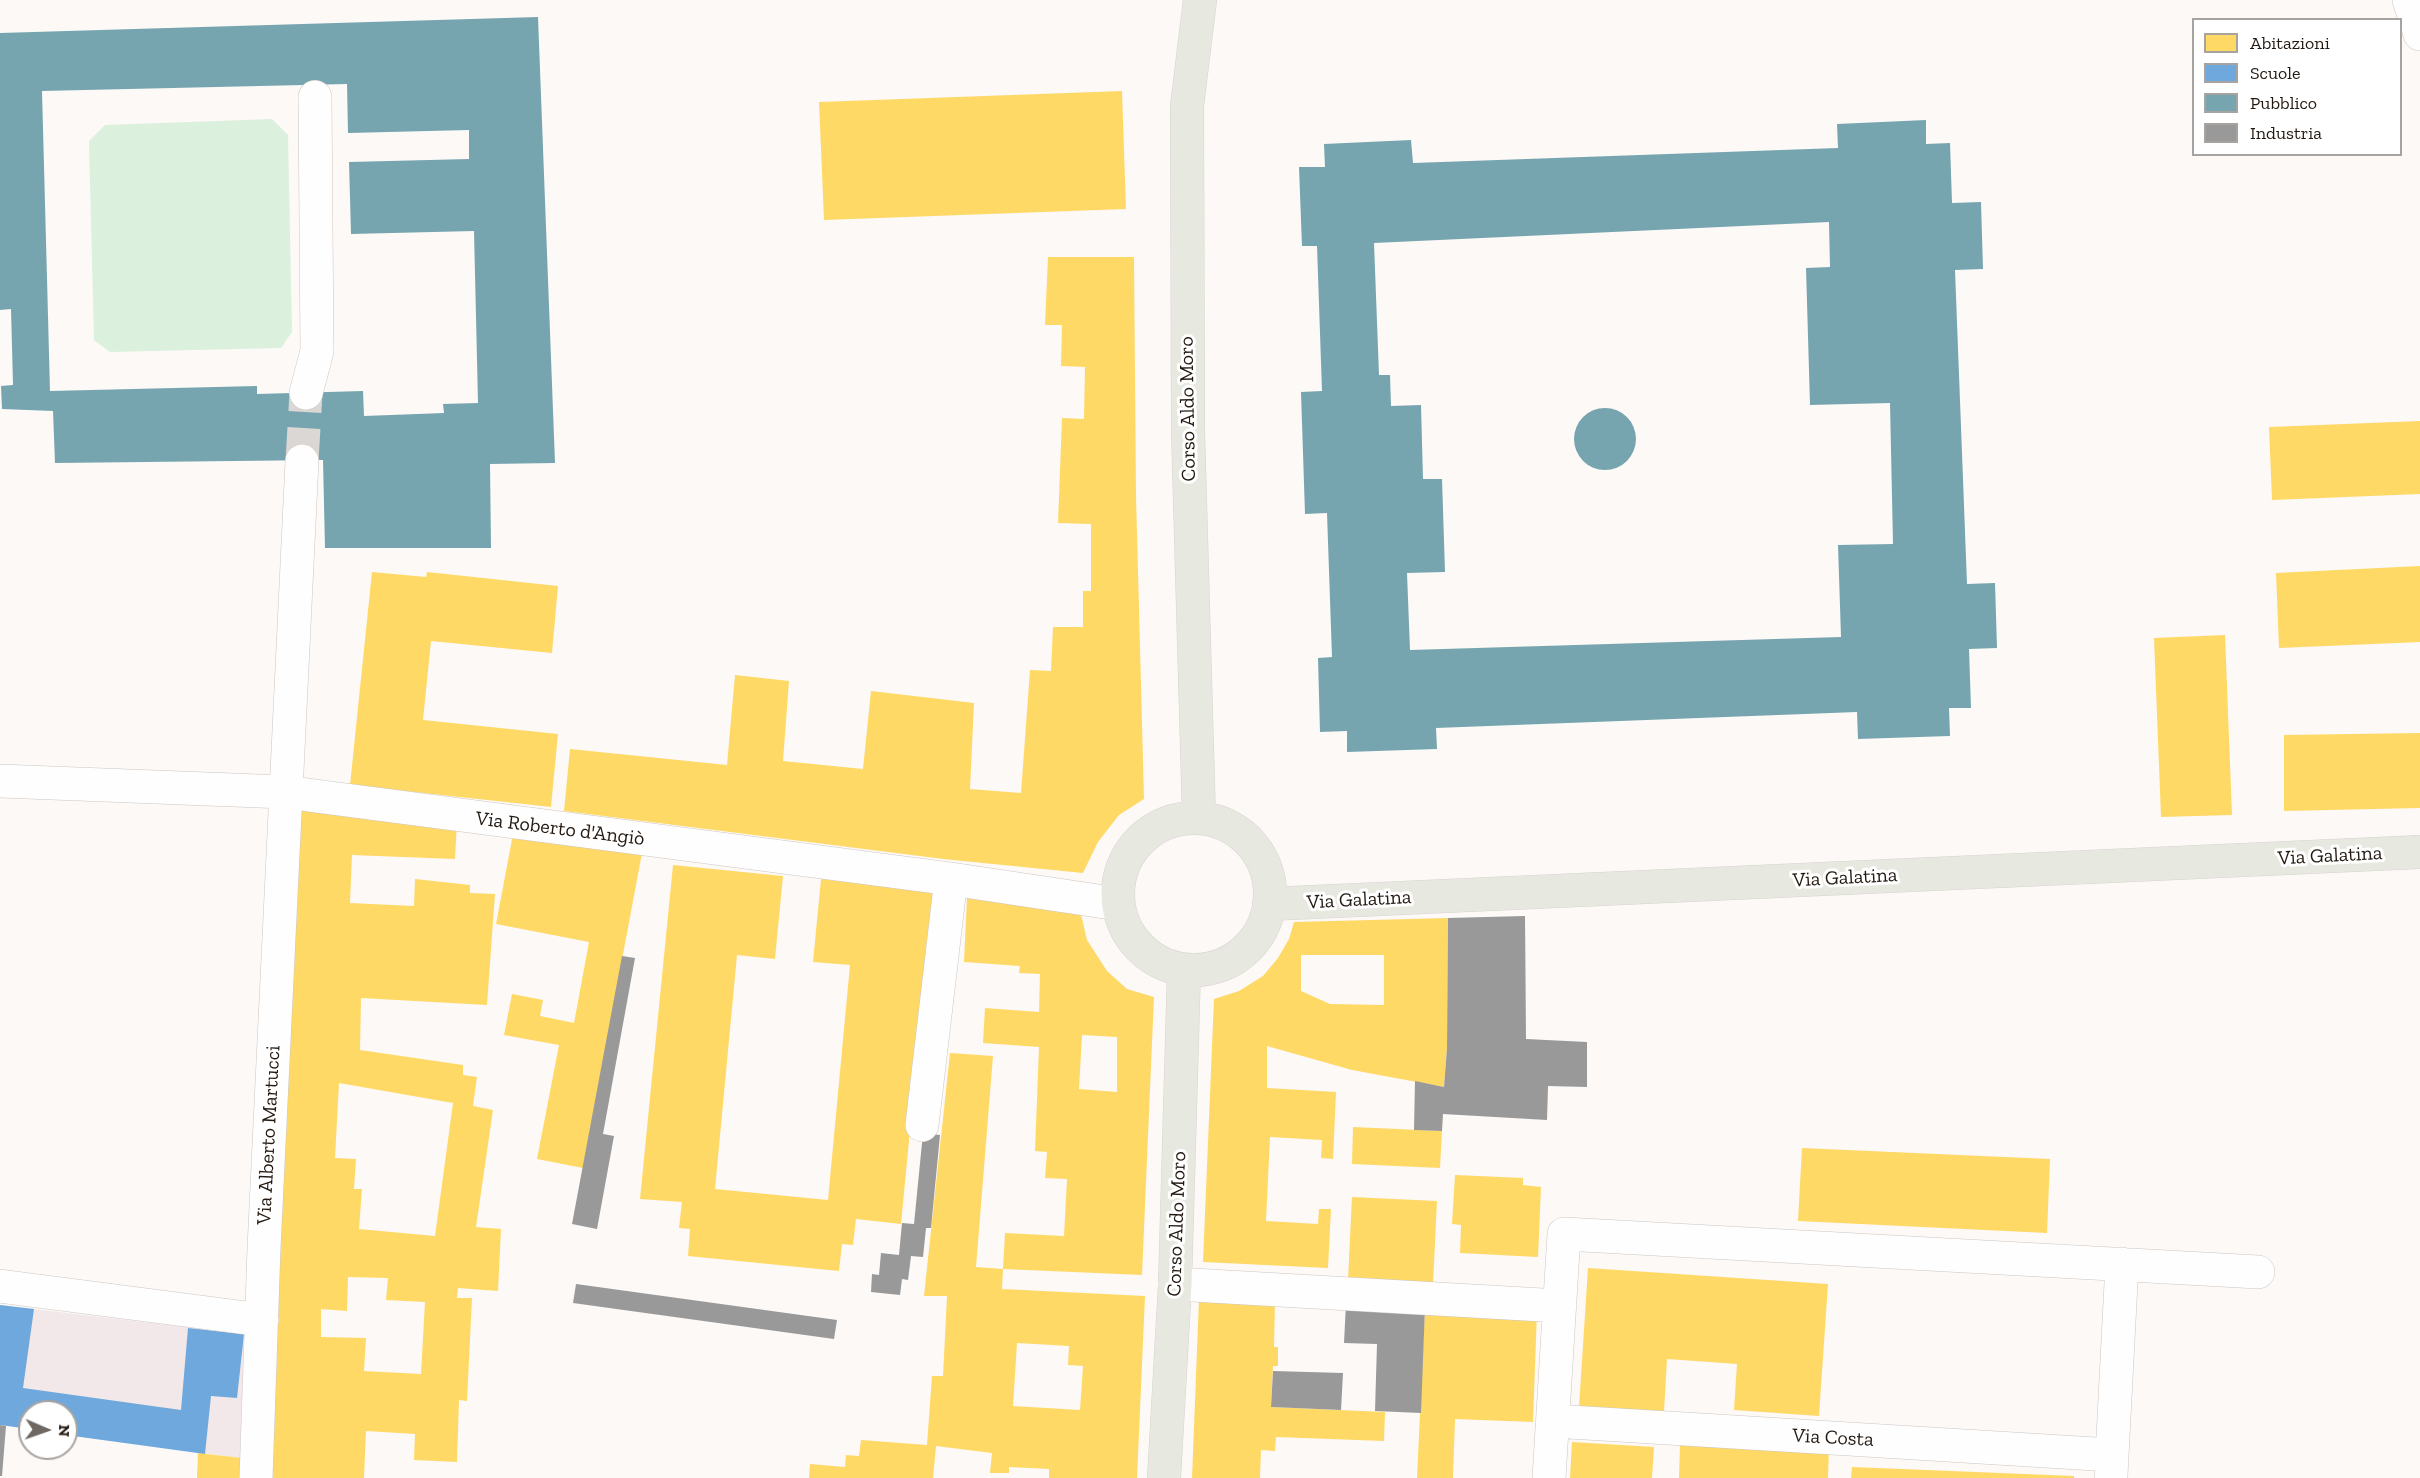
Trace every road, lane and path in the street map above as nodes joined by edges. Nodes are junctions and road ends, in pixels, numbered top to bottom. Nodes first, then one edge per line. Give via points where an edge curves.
1 (1200, 0) edge
2 (2409, 0) edge
3 (2420, 34) edge
4 (315, 97) dead end
5 (306, 393) tunnel mouth
6 (302, 461) tunnel mouth
7 (0, 781) edge
8 (285, 792) junction
9 (1198, 818) junction
10 (2420, 852) edge
11 (951, 879) junction
12 (1118, 904) junction
13 (1269, 904) junction
14 (1184, 970) junction
15 (922, 1125) dead end
16 (2122, 1264) junction
17 (2258, 1272) dead end
18 (1175, 1284) junction
19 (0, 1286) edge
20 (1560, 1306) junction
21 (262, 1320) junction
22 (1553, 1421) junction
23 (2112, 1467) edge
24 (256, 1478) edge
25 (1164, 1478) edge
26 (1549, 1478) edge

1 - 9 main road, Corso Aldo Moro via 1187,106 1188,431
2 - 3 street
4 - 5 street via 317,351
6 - 8 street, Via Alberto Martucci
7 - 8 street, Via Roberto d'Angiò
8 - 11 street, Via Roberto d'Angiò
8 - 21 street, Via Alberto Martucci
9 - 12 main road via 1156,828 1138,842 1125,860
9 - 13 main road via 1223,824 1244,837 1259,856 1268,879
10 - 13 main road, Via Galatina
11 - 12 street, Via Roberto d'Angiò
11 - 15 street
12 - 14 main road via 1126,928 1140,948 1161,963
13 - 14 main road via 1263,927 1249,946 1230,961 1208,969
14 - 18 main road, Corso Aldo Moro
16 - 17 street
16 - 20 street via 1564,1234
16 - 23 street
18 - 20 street
18 - 25 main road, Corso Aldo Moro
19 - 21 street
20 - 22 street
21 - 24 street, Via Alberto Martucci
22 - 23 street, Via Costa
22 - 26 street

